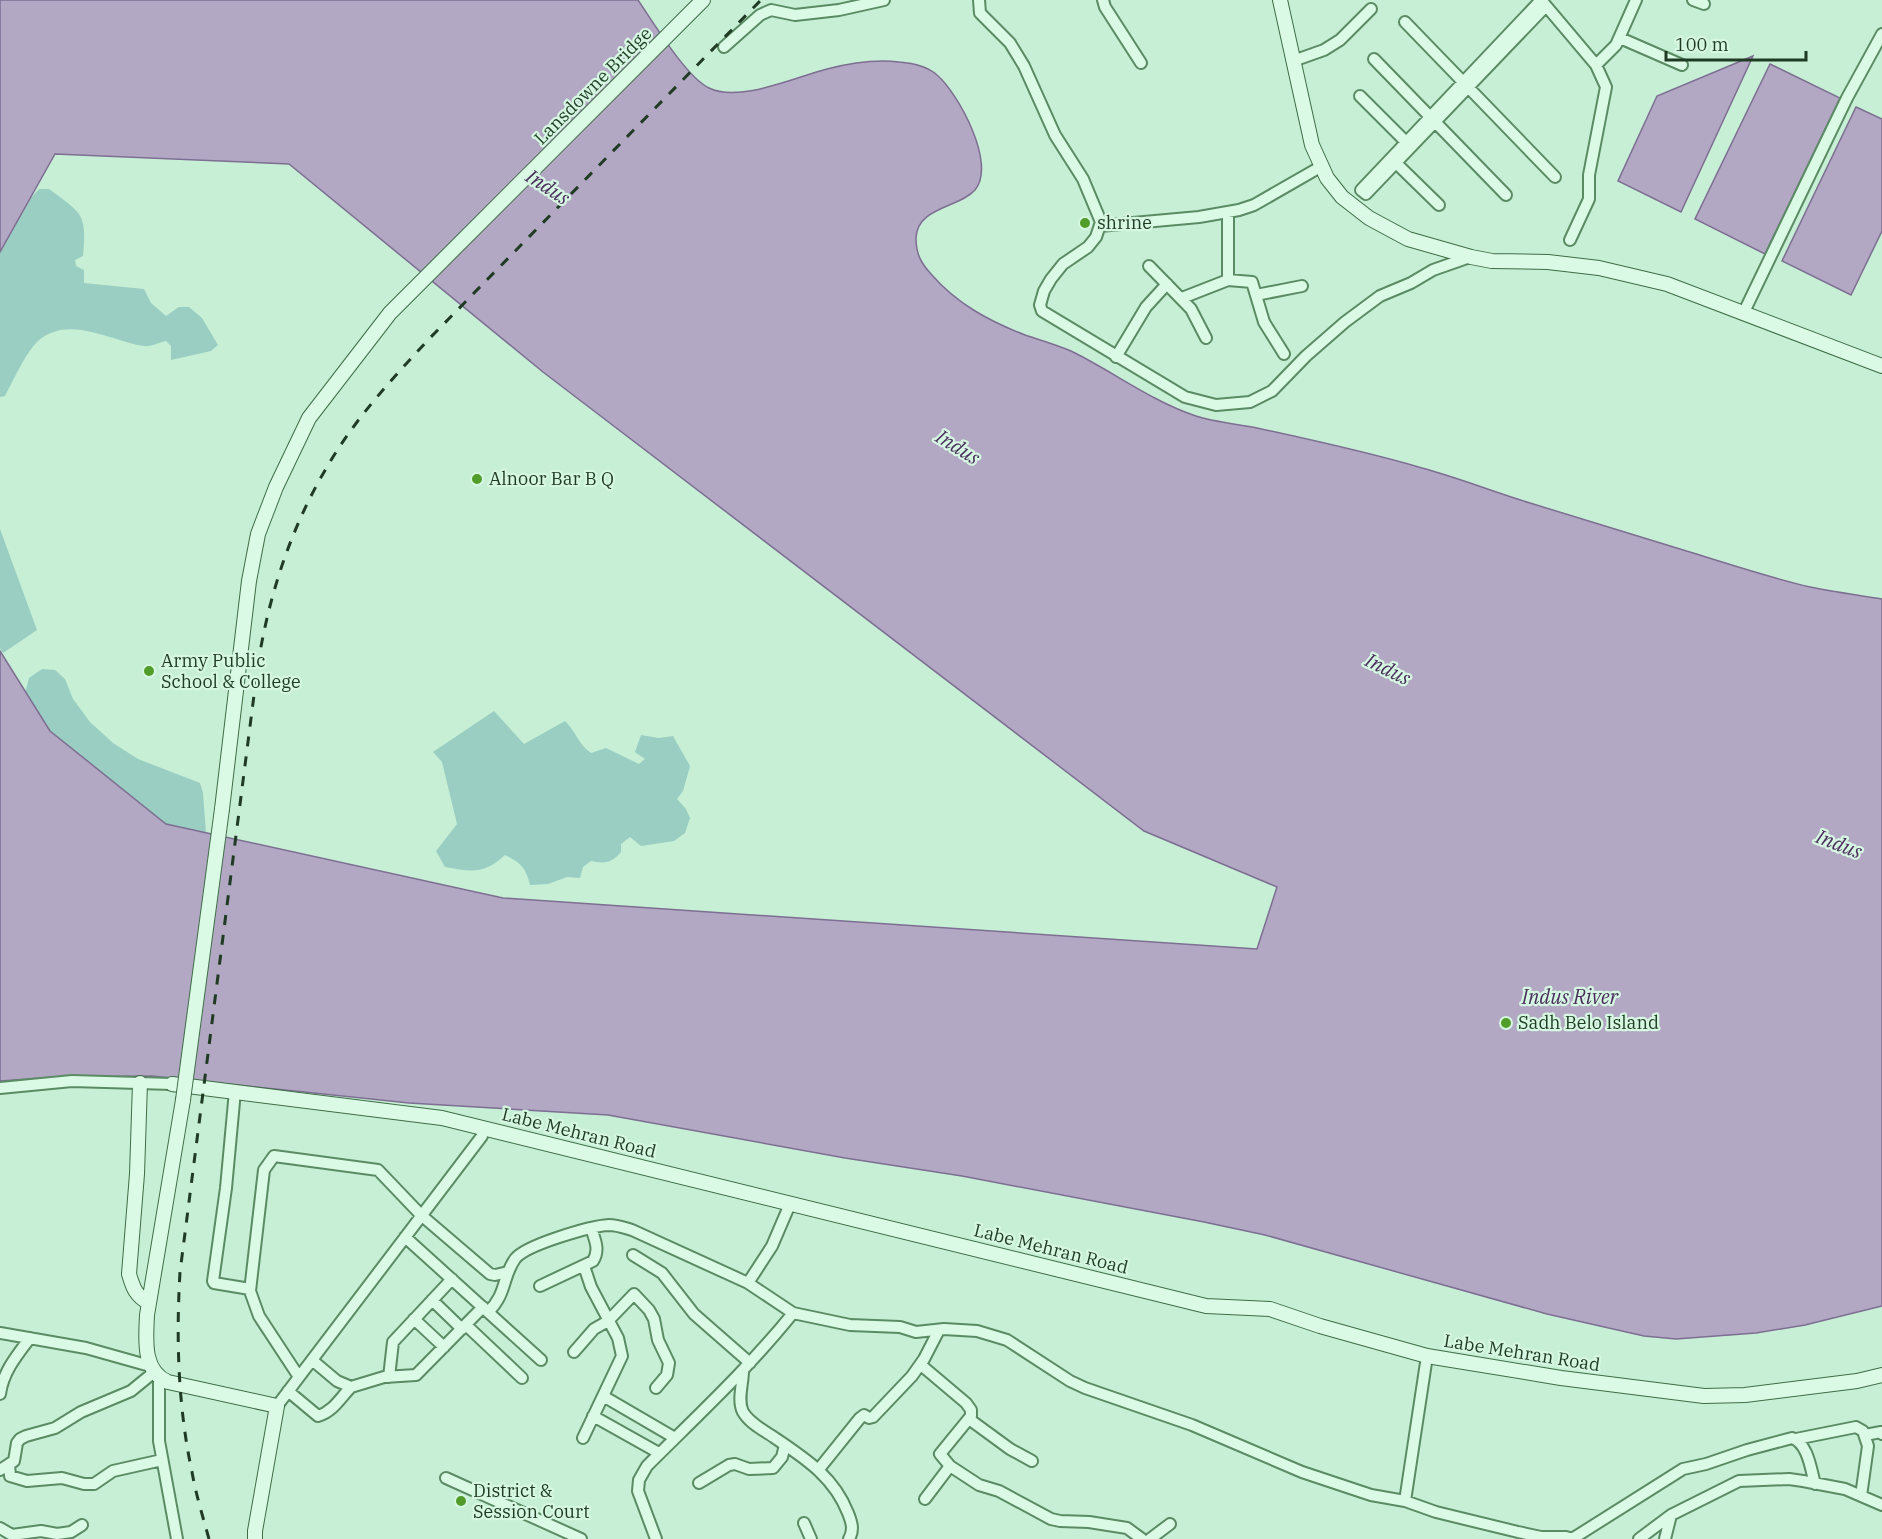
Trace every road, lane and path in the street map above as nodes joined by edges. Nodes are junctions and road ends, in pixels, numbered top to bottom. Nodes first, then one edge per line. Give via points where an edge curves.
1 (884, 0) edge
2 (979, 0) edge
3 (1103, 0) edge
4 (1280, 0) edge
5 (1636, 0) edge
6 (1693, 0) edge
7 (1543, 2) edge
8 (1704, 4) dead end
9 (698, 5) edge
10 (1371, 9) dead end
11 (1405, 22) dead end
12 (1882, 34) edge
13 (1620, 38) junction
14 (724, 47) dead end
15 (1374, 59) dead end
16 (1293, 61) junction
17 (1141, 63) dead end
18 (1596, 65) junction
19 (1682, 65) dead end
20 (1465, 85) junction
21 (1360, 96) dead end
22 (1433, 119) junction
23 (1409, 145) junction
24 (1396, 163) junction
25 (1322, 166) junction
26 (1555, 177) dead end
27 (1506, 195) dead end
28 (1439, 205) dead end
29 (1228, 212) junction
30 (1100, 226) junction
31 (1570, 240) dead end
32 (1471, 257) junction
33 (1149, 267) dead end
34 (1228, 280) junction
35 (1167, 284) junction
36 (1302, 286) dead end
37 (1256, 296) junction
38 (1182, 298) junction
39 (1743, 314) junction
40 (1206, 338) dead end
41 (1284, 354) dead end
42 (1116, 357) junction
43 (1882, 366) edge
44 (140, 1083) junction
45 (172, 1084) joint
46 (0, 1088) edge
47 (235, 1091) junction
48 (482, 1136) dead end
49 (790, 1204) junction
50 (421, 1215) junction
51 (591, 1228) junction
52 (405, 1237) junction
53 (633, 1255) dead end
54 (584, 1266) junction
55 (508, 1272) junction
56 (452, 1280) junction
57 (748, 1283) junction
58 (540, 1286) dead end
59 (250, 1289) junction
60 (432, 1300) junction
61 (149, 1303) junction
62 (485, 1310) junction
63 (793, 1313) junction
64 (414, 1319) junction
65 (608, 1321) junction
66 (464, 1327) junction
67 (939, 1330) junction
68 (0, 1333) edge
69 (30, 1338) junction
70 (444, 1347) junction
71 (574, 1352) dead end
72 (1427, 1356) junction
73 (312, 1360) junction
74 (541, 1360) dead end
75 (921, 1365) junction
76 (746, 1367) junction
77 (154, 1372) junction
78 (1882, 1375) edge
79 (299, 1377) junction
80 (389, 1377) junction
81 (522, 1378) dead end
82 (351, 1387) junction
83 (656, 1388) dead end
84 (288, 1391) junction
85 (0, 1394) edge
86 (603, 1396) junction
87 (277, 1406) junction
88 (593, 1416) junction
89 (969, 1419) junction
90 (1882, 1434) edge
91 (1865, 1435) junction
92 (583, 1438) dead end
93 (675, 1438) junction
94 (1796, 1439) junction
95 (785, 1445) junction
96 (660, 1453) junction
97 (162, 1460) junction
98 (1032, 1461) dead end
99 (950, 1466) junction
100 (4, 1467) edge
101 (819, 1469) junction
102 (446, 1478) dead end
103 (699, 1483) dead end
104 (1815, 1484) junction
105 (1861, 1496) junction
106 (925, 1499) dead end
107 (1405, 1501) junction
108 (1882, 1505) edge
109 (1671, 1515) junction
110 (804, 1523) dead end
111 (1170, 1524) dead end
112 (82, 1525) dead end
113 (0, 1528) edge
114 (12, 1537) edge
115 (177, 1539) edge
116 (255, 1539) edge
117 (581, 1539) edge
118 (656, 1539) edge
119 (811, 1539) edge
120 (849, 1539) edge
121 (1142, 1539) edge
122 (1150, 1539) edge
123 (1572, 1539) edge
124 (1639, 1539) edge
125 (1665, 1539) edge

1 - 14 street via 795,15 771,10
2 - 30 street via 980,13 1010,43 1024,66 1055,135 1083,179
3 - 17 street
4 - 16 main road
5 - 13 street
6 - 8 street
7 - 18 street
7 - 20 street
9 - 61 main road, Lansdowne Bridge, bridge via 390,314 309,418 276,486 258,534 249,581 183,1100
10 - 16 street via 1332,45
11 - 20 street
12 - 39 street
13 - 18 street
13 - 19 street
15 - 22 street
16 - 25 main road via 1312,145
18 - 31 street via 1606,87 1589,175 1589,199
20 - 22 street
20 - 26 street
21 - 23 street
22 - 23 street
22 - 27 street
23 - 24 street
23 - 24 street via 1361,190 1366,194
24 - 28 street
25 - 29 street via 1254,205
25 - 32 main road via 1342,197 1369,218 1408,239
29 - 30 street
29 - 34 street
30 - 42 street via 1088,247 1063,264 1051,279 1040,305 1042,311
32 - 39 main road via 1599,268 1667,285
32 - 42 street via 1433,270 1380,296 1314,349 1272,391 1250,402 1216,405 1185,398
33 - 35 street
34 - 37 street via 1252,282
34 - 38 street
35 - 38 street
35 - 42 street via 1146,307
36 - 37 street
37 - 41 street via 1264,322
38 - 40 street
39 - 43 main road
44 - 45 street
44 - 46 street via 72,1081
44 - 61 main road via 129,1275 134,1290
45 - 47 main road, Labe Mehran Road
47 - 49 main road, Labe Mehran Road via 442,1118
47 - 59 street via 213,1281
48 - 50 street
49 - 57 street via 772,1246
49 - 72 main road, Labe Mehran Road via 1206,1306 1270,1309
50 - 52 street
50 - 55 street via 490,1274
50 - 59 street via 378,1170 274,1156 264,1170
51 - 54 street via 597,1255
51 - 55 street via 525,1251
51 - 57 street via 613,1225 632,1230
52 - 56 street
52 - 73 street
53 - 76 street via 662,1273 694,1314
54 - 58 street
54 - 65 street
55 - 62 street via 501,1295
56 - 60 street
56 - 62 street
57 - 63 street
59 - 79 street via 259,1316
60 - 64 street
60 - 66 street
61 - 77 main road, Lansdowne Bridge via 147,1336
62 - 66 street
62 - 74 street
63 - 67 street via 916,1332
63 - 76 street
64 - 70 street
64 - 80 street via 393,1342
65 - 71 street via 594,1329
65 - 83 street via 634,1294 649,1310 669,1363 667,1375
65 - 86 street via 622,1356
66 - 70 street
66 - 81 street
67 - 75 street
67 - 107 street via 977,1331 1007,1340 1085,1388 1192,1425 1302,1472 1371,1495
68 - 69 street
69 - 77 street via 86,1348
69 - 85 street via 11,1364
70 - 80 street via 416,1375
72 - 78 main road, Labe Mehran Road via 1704,1396 1745,1395
72 - 107 street
73 - 79 street
73 - 82 street via 337,1381
75 - 89 street via 966,1403 971,1410
75 - 101 street via 873,1417 860,1418
76 - 93 street
76 - 95 street via 740,1401 743,1412
77 - 87 main road via 168,1382
77 - 97 street
77 - 100 street via 131,1391 81,1412 55,1428 20,1439 14,1461
79 - 84 street
80 - 82 street
82 - 84 street via 339,1402 318,1416
84 - 87 street
86 - 88 street
86 - 93 street
87 - 116 main road
88 - 92 street
88 - 96 street
89 - 98 street
89 - 99 street via 940,1454
90 - 91 street
91 - 94 street via 1856,1427
91 - 105 street via 1868,1446
93 - 96 street
94 - 104 street via 1804,1449
94 - 123 street via 1683,1469
95 - 101 street
95 - 103 street via 776,1466 749,1469 729,1465
96 - 118 street via 647,1466 638,1491
97 - 100 street via 113,1471 94,1484 63,1478 27,1482 10,1476
97 - 115 street
99 - 106 street
99 - 121 street via 979,1485 999,1491 1051,1519 1127,1528
101 - 120 street via 844,1503 853,1528
102 - 117 street
104 - 105 street
104 - 109 street via 1789,1479 1739,1481
105 - 108 street
107 - 123 street via 1518,1532
109 - 124 street
109 - 125 street
110 - 119 street
111 - 122 street
112 - 114 street via 71,1532 41,1531
113 - 114 street

